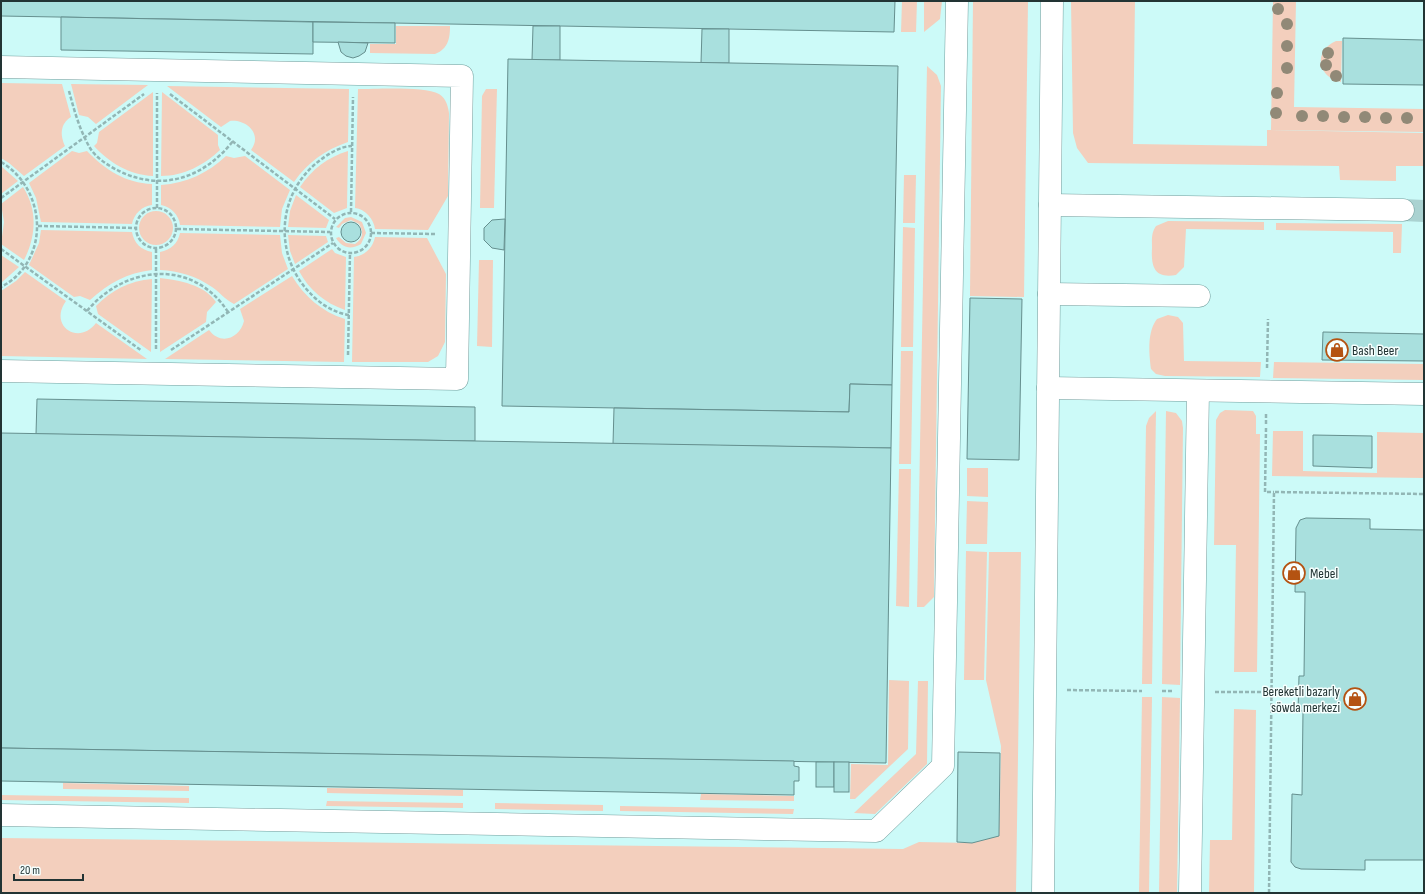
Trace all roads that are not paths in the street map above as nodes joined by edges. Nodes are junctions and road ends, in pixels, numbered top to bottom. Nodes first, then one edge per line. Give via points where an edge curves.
1 (957, 1) edge
2 (1052, 1) edge
3 (1, 67) edge
4 (1050, 205) junction
5 (1403, 210) tunnel mouth
6 (1049, 294) junction
7 (1198, 296) dead end
8 (1, 371) edge
9 (1048, 388) junction
10 (1198, 391) junction
11 (1424, 394) edge
12 (1, 816) edge
13 (1043, 893) edge
14 (1190, 893) edge

1 - 12 street via 944,766 876,831
2 - 4 street
3 - 8 street via 462,76 457,379
4 - 5 street
4 - 6 street
6 - 7 street
6 - 9 street
9 - 10 street
9 - 13 street
10 - 11 street
10 - 14 street

